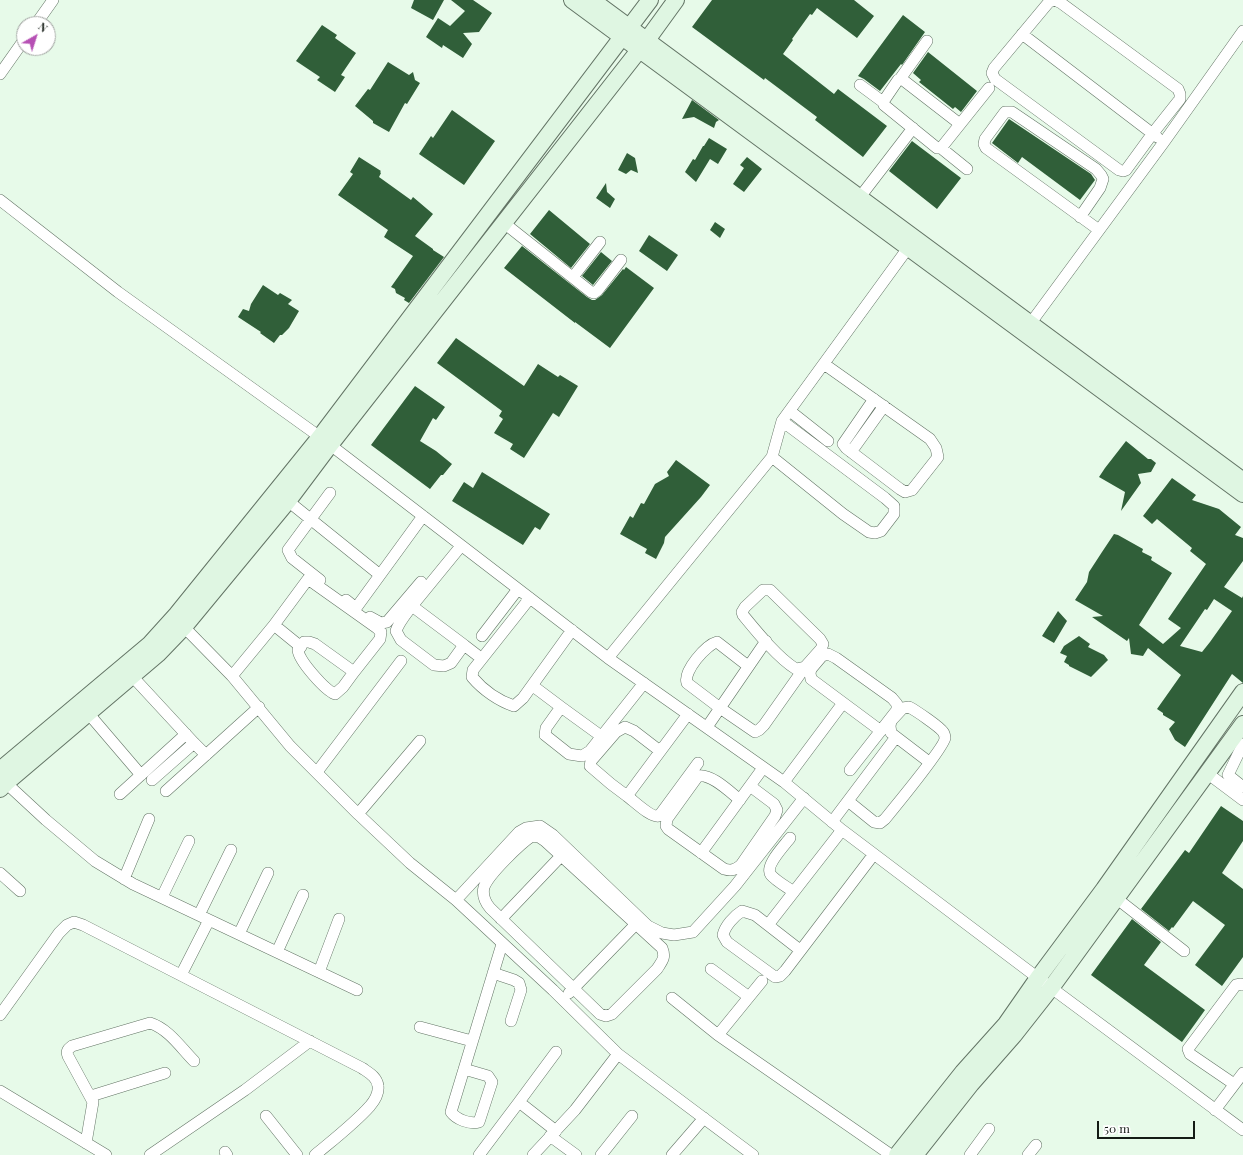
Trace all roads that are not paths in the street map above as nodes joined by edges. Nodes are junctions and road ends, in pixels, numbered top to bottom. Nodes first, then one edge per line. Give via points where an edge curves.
1 (53, 0) edge
2 (572, 0) edge
3 (592, 0) edge
4 (650, 0) edge
5 (676, 0) edge
6 (1055, 0) edge
7 (42, 16) edge
8 (1243, 31) edge
9 (626, 32) junction
10 (1022, 34) junction
11 (927, 42) dead end
12 (644, 45) junction
13 (16, 51) edge
14 (0, 74) edge
15 (900, 79) junction
16 (860, 85) dead end
17 (989, 88) dead end
18 (883, 102) junction
19 (959, 125) junction
20 (912, 128) junction
21 (1153, 134) junction
22 (1164, 142) junction
23 (941, 148) junction
24 (967, 169) dead end
25 (860, 197) junction
26 (0, 200) edge
27 (1080, 217) junction
28 (504, 223) junction
29 (1099, 230) junction
30 (600, 242) dead end
31 (908, 248) junction
32 (621, 260) dead end
33 (572, 277) junction
34 (1027, 328) junction
35 (824, 364) junction
36 (874, 399) junction
37 (884, 406) junction
38 (790, 412) junction
39 (782, 421) junction
40 (325, 441) junction
41 (828, 441) dead end
42 (851, 452) junction
43 (772, 457) junction
44 (1243, 480) edge
45 (330, 493) dead end
46 (1243, 494) edge
47 (288, 501) junction
48 (423, 516) junction
49 (310, 519) junction
50 (461, 546) junction
51 (285, 560) dead end
52 (380, 575) junction
53 (308, 579) junction
54 (421, 582) dead end
55 (518, 589) junction
56 (530, 598) junction
57 (412, 606) junction
58 (356, 608) junction
59 (181, 620) junction
60 (274, 625) junction
61 (572, 630) junction
62 (482, 636) dead end
63 (766, 641) junction
64 (464, 645) junction
65 (301, 647) junction
66 (477, 655) dead end
67 (608, 658) junction
68 (401, 661) dead end
69 (748, 666) junction
70 (805, 668) junction
71 (354, 672) junction
72 (132, 676) junction
73 (232, 676) junction
74 (644, 683) junction
75 (533, 686) junction
76 (1243, 692) edge
77 (843, 703) junction
78 (561, 706) junction
79 (259, 707) junction
80 (720, 708) junction
81 (88, 713) junction
82 (688, 714) junction
83 (707, 727) junction
84 (881, 731) junction
85 (1242, 732) edge
86 (186, 734) junction
87 (601, 736) junction
88 (896, 737) junction
89 (420, 741) dead end
90 (194, 743) junction
91 (660, 751) junction
92 (206, 755) junction
93 (929, 762) junction
94 (698, 763) dead end
95 (763, 768) junction
96 (850, 770) dead end
97 (317, 772) junction
98 (2, 773) edge
99 (1207, 773) junction
100 (141, 775) junction
101 (152, 780) dead end
102 (1225, 780) junction
103 (784, 782) junction
104 (750, 786) junction
105 (1243, 787) edge
106 (166, 791) dead end
107 (120, 794) dead end
108 (627, 796) junction
109 (804, 798) junction
110 (740, 800) junction
111 (1243, 800) edge
112 (848, 801) junction
113 (358, 814) junction
114 (149, 819) dead end
115 (832, 822) junction
116 (842, 830) junction
117 (790, 838) dead end
118 (189, 841) dead end
119 (231, 850) dead end
120 (701, 853) junction
121 (874, 854) junction
122 (561, 856) junction
123 (0, 873) edge
124 (268, 873) dead end
125 (124, 879) junction
126 (20, 891) dead end
127 (794, 892) junction
128 (303, 895) dead end
129 (162, 897) junction
130 (1116, 898) junction
131 (456, 900) junction
132 (204, 917) junction
133 (339, 919) dead end
134 (501, 919) junction
135 (636, 924) junction
136 (768, 925) junction
137 (239, 934) junction
138 (502, 944) junction
139 (800, 950) junction
140 (1184, 951) dead end
141 (277, 952) junction
142 (711, 969) dead end
143 (319, 972) junction
144 (493, 973) junction
145 (180, 975) junction
146 (1038, 978) junction
147 (762, 981) dead end
148 (1243, 985) edge
149 (573, 988) junction
150 (1051, 988) junction
151 (357, 990) dead end
152 (749, 997) junction
153 (672, 998) dead end
154 (562, 1000) junction
155 (0, 1015) edge
156 (511, 1021) dead end
157 (420, 1027) dead end
158 (718, 1035) junction
159 (310, 1041) junction
160 (472, 1041) junction
161 (556, 1052) dead end
162 (618, 1054) junction
163 (194, 1061) dead end
164 (464, 1068) junction
165 (164, 1073) dead end
166 (1243, 1073) edge
167 (1234, 1084) junction
168 (0, 1091) edge
169 (91, 1096) junction
170 (519, 1102) junction
171 (1215, 1110) junction
172 (266, 1116) dead end
173 (632, 1116) dead end
174 (704, 1118) junction
175 (989, 1129) dead end
176 (1243, 1130) edge
177 (553, 1134) junction
178 (86, 1143) junction
179 (1036, 1144) dead end
180 (106, 1155) edge
181 (150, 1155) edge
182 (297, 1155) edge
183 (315, 1155) edge
184 (479, 1155) edge
185 (533, 1155) edge
186 (576, 1155) edge
187 (601, 1155) edge
188 (672, 1155) edge
189 (753, 1155) edge
190 (891, 1155) edge
191 (897, 1155) edge
192 (915, 1155) edge
193 (970, 1155) edge
194 (1028, 1155) edge

1 - 7 street
2 - 9 street
3 - 9 street
4 - 9 street
5 - 12 street
6 - 10 street via 1049,2
6 - 21 street via 1178,89 1180,99
8 - 22 street
9 - 12 street
9 - 40 street
10 - 21 street
10 - 21 street via 994,68 992,73 995,79 1119,170 1126,170
11 - 15 street
12 - 25 street
12 - 28 street
12 - 31 street
13 - 14 street
15 - 18 street
15 - 19 street
16 - 18 street
17 - 19 street
18 - 20 street
19 - 23 street
20 - 23 street via 937,148
20 - 25 street
21 - 22 street
22 - 29 street
23 - 24 street
25 - 34 street
26 - 40 street via 118,292
27 - 27 street via 986,148 985,139 1005,112 1012,112 1096,169 1101,175 1103,179 1100,188
27 - 29 street
28 - 33 street
28 - 40 street
29 - 34 street
30 - 33 street
31 - 34 street
31 - 35 street
32 - 33 street via 594,293
34 - 44 street
34 - 46 street
35 - 36 street
35 - 38 street
36 - 37 street
36 - 42 street via 843,444
37 - 42 street
37 - 42 street via 930,439 938,457 912,490 905,492
38 - 39 street
38 - 41 street
39 - 43 street
39 - 43 street via 885,498 894,506 894,514 881,531 869,532
40 - 47 street
40 - 48 street
40 - 59 street
43 - 67 street
45 - 49 street
47 - 49 street
47 - 59 street
48 - 50 street
48 - 52 street
49 - 52 street
49 - 58 street via 288,550 292,558
50 - 55 street
50 - 57 street
51 - 53 street
52 - 58 street
53 - 60 street
53 - 71 street via 381,632 380,639
54 - 58 street via 387,622 381,623
55 - 56 street
55 - 62 street
56 - 61 street
56 - 75 street via 473,670 472,677 503,702 514,706
57 - 64 street
57 - 64 street via 396,632 401,640 434,665 444,666 451,663
59 - 72 street via 158,654
59 - 73 street
59 - 98 street
60 - 65 street
60 - 73 street
61 - 67 street
61 - 75 street
63 - 69 street
63 - 70 street via 796,669
63 - 70 street via 742,612 763,590 770,590 823,644
64 - 66 street
65 - 71 street via 304,642 315,644
65 - 71 street via 298,654 330,692 335,694
67 - 74 street
68 - 97 street
69 - 80 street
69 - 80 street via 717,642 711,643 704,650 688,672 687,683
70 - 80 street via 764,725 755,732
72 - 81 street
72 - 86 street
73 - 79 street
74 - 82 street
74 - 87 street
75 - 78 street
76 - 146 street
77 - 84 street
77 - 84 street via 812,679 811,669 822,656 828,654 836,658 897,704 896,710
77 - 103 street
78 - 87 street
78 - 87 street via 546,728 545,735 569,754 582,756 590,751
79 - 92 street
79 - 97 street via 290,746
80 - 83 street
81 - 98 street
81 - 100 street
82 - 83 street
82 - 91 street
83 - 95 street
84 - 96 street
85 - 99 street
85 - 102 street
86 - 90 street
86 - 100 street
88 - 93 street
88 - 93 street via 891,733 891,722 903,708 915,710 944,732 942,745
88 - 112 street
89 - 113 street
90 - 92 street
90 - 101 street
91 - 108 street
91 - 108 street via 625,727 616,732 591,761 590,766 596,772
92 - 106 street
93 - 112 street via 880,823 874,822
94 - 108 street via 659,816 651,814
95 - 103 street
95 - 104 street
97 - 113 street
98 - 125 street via 46,820 95,861
99 - 102 street
99 - 130 street
100 - 107 street
102 - 105 street
102 - 111 street
103 - 109 street
104 - 110 street
104 - 120 street via 774,804 777,810 741,865 736,870 729,871
109 - 115 street
109 - 131 street via 735,886 692,932 674,935 662,933 648,926 540,826 519,832
110 - 120 street
110 - 120 street via 710,778 698,776 667,819 666,826
112 - 115 street
113 - 131 street via 410,863
114 - 125 street
115 - 116 street
116 - 121 street
116 - 127 street
117 - 127 street via 768,870
118 - 129 street
119 - 132 street
121 - 139 street
121 - 146 street
122 - 134 street
122 - 134 street via 545,841 532,836 492,874 483,893 490,908
122 - 135 street
123 - 126 street
124 - 137 street
125 - 129 street
127 - 136 street
128 - 141 street
129 - 132 street
130 - 140 street
130 - 150 street
131 - 138 street
132 - 137 street
132 - 145 street
133 - 143 street
134 - 149 street
135 - 149 street
135 - 149 street via 662,948 663,960 657,969 612,1014 606,1016 600,1014
136 - 139 street
136 - 139 street via 755,915 742,911 737,914 723,935 727,942 774,977 780,976
137 - 141 street
138 - 144 street
138 - 154 street
141 - 143 street
142 - 152 street
143 - 151 street
144 - 156 street via 514,980 521,990
144 - 160 street
145 - 155 street via 74,922 59,933
145 - 159 street
146 - 150 street
146 - 191 street via 1006,1024 963,1072
147 - 152 street
148 - 167 street via 1236,985 1188,1049 1190,1054
149 - 154 street
150 - 171 street
150 - 192 street
152 - 158 street
153 - 158 street
154 - 162 street
157 - 160 street
158 - 190 street
159 - 181 street via 245,1090
159 - 183 street via 362,1068 375,1077 378,1085 377,1094 371,1105
160 - 164 street
161 - 170 street
162 - 174 street
162 - 177 street via 576,1110
163 - 169 street via 165,1030 150,1023 72,1046 68,1056
164 - 164 street via 488,1076 492,1082 479,1122 474,1124 454,1117 451,1112
165 - 169 street
166 - 167 street
167 - 171 street
168 - 178 street
169 - 178 street via 93,1102
170 - 177 street
170 - 184 street
171 - 176 street
172 - 182 street
173 - 187 street
174 - 188 street
174 - 189 street
175 - 193 street
177 - 185 street
177 - 186 street
178 - 180 street
179 - 194 street

